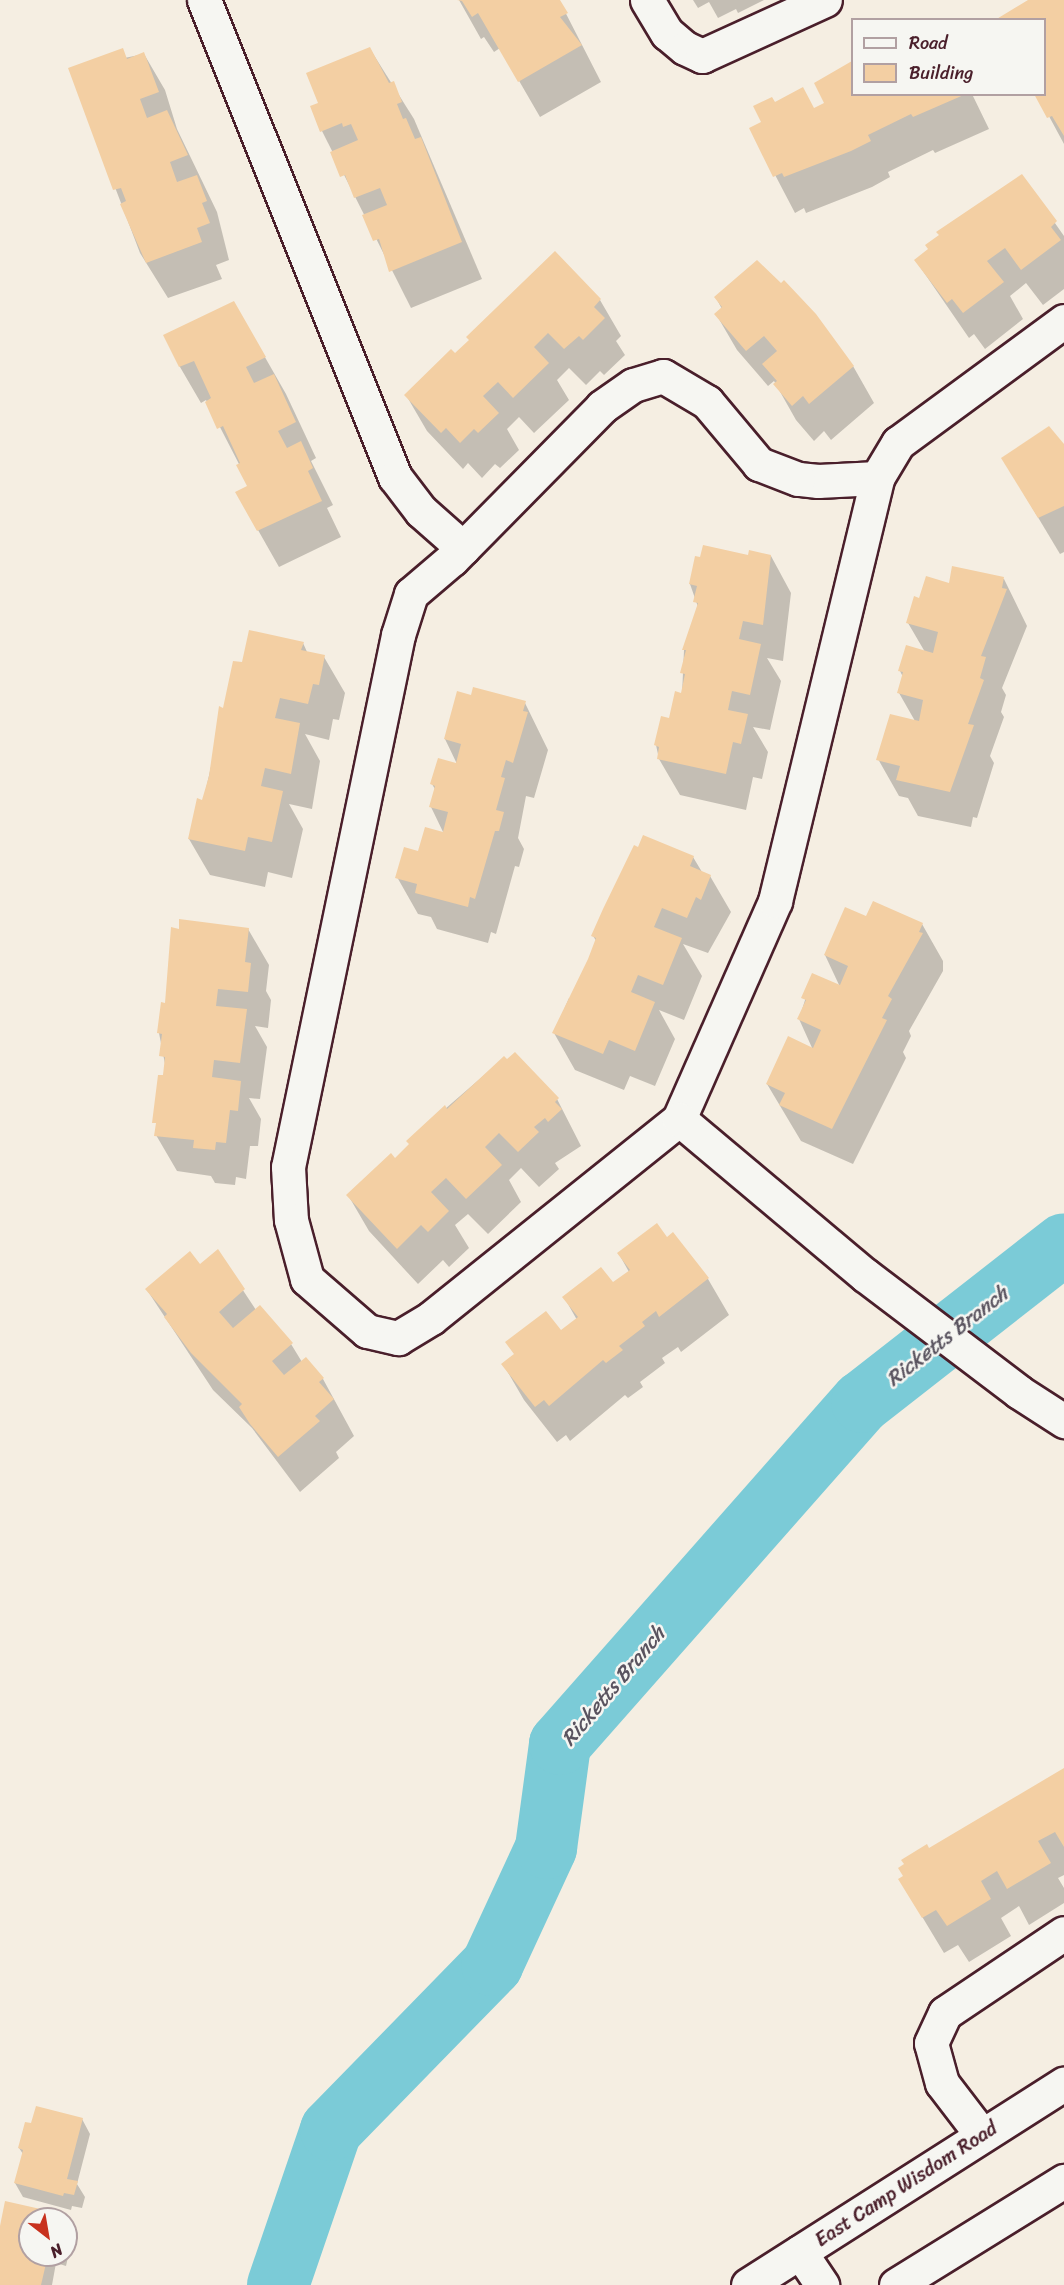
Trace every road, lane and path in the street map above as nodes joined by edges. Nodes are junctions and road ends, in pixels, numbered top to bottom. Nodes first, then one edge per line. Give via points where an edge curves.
1 (204, 0) edge
2 (646, 0) edge
3 (825, 0) edge
4 (1064, 321) edge
5 (877, 478) junction
6 (463, 548) junction
7 (679, 1119) junction
8 (1064, 1421) edge
9 (1064, 1933) edge
10 (1064, 2084) edge
11 (981, 2134) junction
12 (1064, 2181) edge
13 (800, 2252) junction
14 (748, 2285) edge
15 (822, 2285) edge
16 (896, 2285) edge

1 - 6 main road via 394,477 421,511
2 - 3 main road via 667,33 702,56
4 - 5 main road via 898,443
5 - 6 main road via 798,479 759,465 707,402 663,376 633,385 602,407
5 - 7 main road via 775,902
6 - 7 main road via 411,594 398,634 288,1167 291,1220 307,1279 367,1331 398,1338 431,1318
7 - 8 main road via 865,1275 1019,1392
9 - 11 main road via 945,2013 931,2043 942,2083
10 - 11 main road, East Camp Wisdom Road
11 - 13 main road, East Camp Wisdom Road
12 - 16 main road
13 - 14 main road, East Camp Wisdom Road
13 - 15 main road

